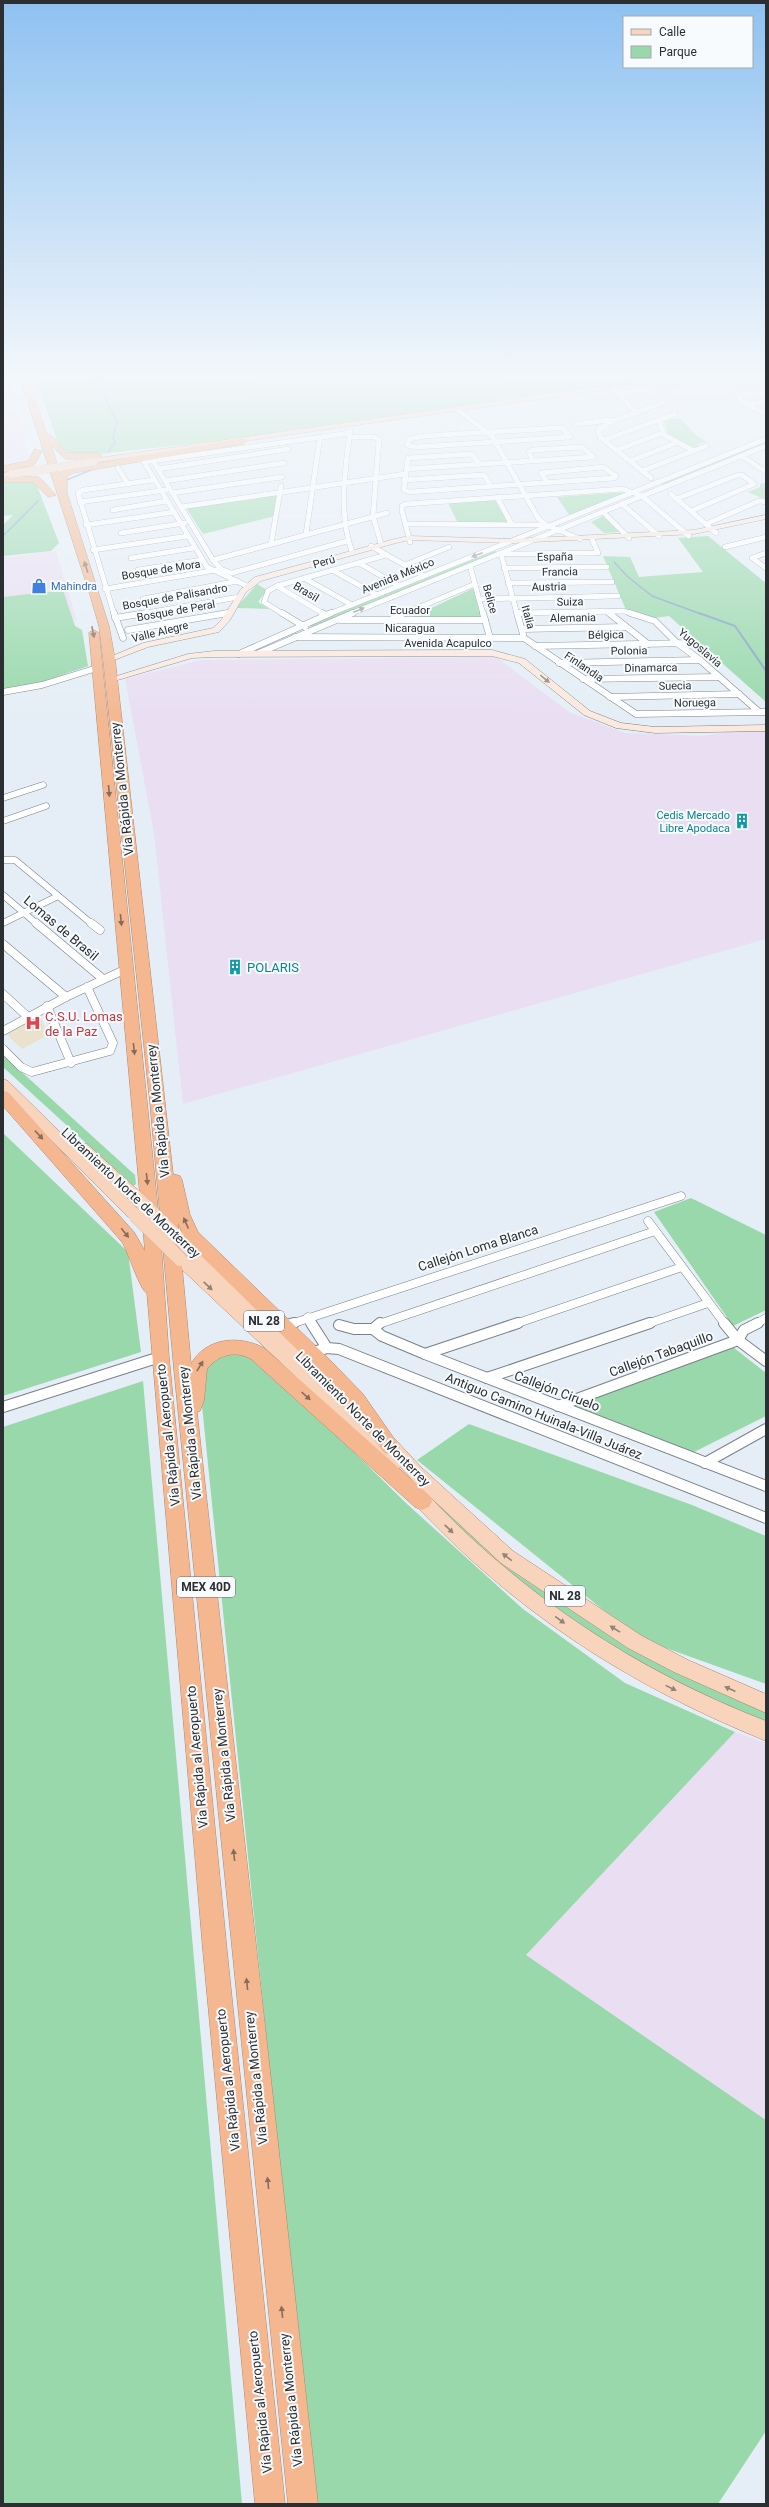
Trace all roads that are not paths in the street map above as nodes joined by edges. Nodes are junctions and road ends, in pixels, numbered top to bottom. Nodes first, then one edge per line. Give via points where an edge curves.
1 (47, 491) edge
2 (50, 491) edge
3 (81, 491) edge
4 (161, 491) junction
5 (171, 491) joint
6 (280, 491) joint
7 (312, 491) edge
8 (344, 491) edge
9 (375, 491) edge
10 (406, 491) edge
11 (421, 491) edge
12 (523, 491) edge
13 (590, 491) edge
14 (629, 491) edge
15 (655, 491) edge
16 (697, 491) edge
17 (738, 491) edge
18 (632, 492) junction
19 (62, 493) edge
20 (670, 494) dead end
21 (51, 495) junction
22 (525, 495) junction
23 (622, 496) junction
24 (642, 496) junction
25 (497, 497) junction
26 (676, 499) junction
27 (167, 501) junction
28 (632, 501) junction
29 (80, 502) junction
30 (766, 502) edge
31 (622, 504) junction
32 (181, 507) junction
33 (113, 510) dead end
34 (588, 510) junction
35 (402, 511) junction
36 (691, 511) junction
37 (174, 512) junction
38 (393, 512) dead end
39 (387, 513) dead end
40 (600, 513) junction
41 (373, 516) junction
42 (766, 518) edge
43 (190, 522) junction
44 (766, 522) edge
45 (180, 524) junction
46 (343, 524) junction
47 (405, 524) junction
48 (706, 524) junction
49 (86, 525) junction
50 (512, 525) junction
51 (547, 525) junction
52 (118, 528) dead end
53 (559, 530) junction
54 (714, 531) junction
55 (121, 533) junction
56 (306, 534) junction
57 (687, 534) junction
58 (657, 535) junction
59 (188, 536) junction
60 (628, 536) junction
61 (766, 537) edge
62 (578, 538) junction
63 (124, 539) dead end
64 (535, 539) junction
65 (592, 539) junction
66 (409, 540) junction
67 (347, 541) junction
68 (510, 542) junction
69 (528, 542) junction
70 (271, 544) junction
71 (381, 544) junction
72 (371, 546) junction
73 (726, 546) dead end
74 (194, 548) junction
75 (449, 548) dead end
76 (93, 550) junction
77 (492, 550) junction
78 (352, 552) junction
79 (127, 553) dead end
80 (766, 553) edge
81 (501, 554) junction
82 (386, 555) junction
83 (130, 558) junction
84 (202, 560) junction
85 (213, 560) junction
86 (359, 563) junction
87 (405, 565) junction
88 (470, 566) junction
89 (607, 567) dead end
90 (504, 568) junction
91 (766, 568) edge
92 (75, 569) dead end
93 (221, 569) junction
94 (138, 570) junction
95 (332, 570) junction
96 (212, 571) junction
97 (232, 573) junction
98 (424, 576) junction
99 (141, 577) dead end
100 (243, 578) junction
101 (304, 578) junction
102 (237, 582) junction
103 (612, 582) dead end
104 (250, 583) junction
105 (508, 583) junction
106 (475, 584) junction
107 (277, 586) junction
108 (399, 586) junction
109 (105, 589) junction
110 (377, 595) junction
111 (239, 596) junction
112 (618, 596) dead end
113 (512, 598) junction
114 (480, 599) junction
115 (146, 604) dead end
116 (352, 605) junction
117 (624, 611) joint
118 (608, 612) junction
119 (228, 613) junction
120 (518, 613) junction
121 (326, 615) junction
122 (90, 617) dead end
123 (115, 618) junction
124 (335, 620) junction
125 (389, 620) junction
126 (485, 620) junction
127 (155, 625) junction
128 (301, 625) junction
129 (625, 627) junction
130 (522, 629) junction
131 (128, 630) dead end
132 (310, 630) junction
133 (159, 633) dead end
134 (295, 637) junction
135 (123, 638) dead end
136 (490, 638) junction
137 (524, 638) junction
138 (677, 643) junction
139 (692, 643) dead end
140 (648, 644) junction
141 (535, 646) junction
142 (250, 647) junction
143 (272, 647) junction
144 (259, 653) junction
145 (239, 654) junction
146 (700, 660) junction
147 (559, 663) junction
148 (114, 669) junction
149 (718, 677) junction
150 (583, 679) junction
151 (3, 692) edge
152 (739, 694) junction
153 (610, 697) junction
154 (758, 711) junction
155 (766, 712) edge
156 (633, 713) joint
157 (766, 721) edge
158 (766, 728) edge
159 (43, 785) dead end
160 (3, 798) edge
161 (46, 806) dead end
162 (3, 821) edge
163 (3, 860) edge
164 (3, 894) edge
165 (58, 896) junction
166 (24, 913) junction
167 (3, 923) edge
168 (100, 930) dead end
169 (3, 944) edge
170 (126, 969) junction
171 (103, 979) junction
172 (87, 987) junction
173 (3, 994) edge
174 (66, 997) junction
175 (47, 1006) junction
176 (28, 1017) junction
177 (3, 1031) edge
178 (3, 1049) edge
179 (71, 1063) junction
180 (3, 1075) edge
181 (3, 1084) edge
182 (3, 1096) edge
183 (158, 1103) junction
184 (681, 1196) dead end
185 (648, 1221) dead end
186 (655, 1232) junction
187 (176, 1249) junction
188 (682, 1267) junction
189 (708, 1303) junction
190 (157, 1306) junction
191 (308, 1317) junction
192 (766, 1318) edge
193 (339, 1325) dead end
194 (283, 1326) junction
195 (373, 1329) junction
196 (738, 1340) junction
197 (327, 1348) junction
198 (310, 1353) junction
199 (425, 1354) junction
200 (160, 1357) junction
201 (766, 1361) edge
202 (487, 1378) junction
203 (558, 1406) junction
204 (3, 1407) edge
205 (188, 1416) junction
206 (766, 1429) edge
207 (391, 1447) junction
208 (704, 1463) junction
209 (766, 1486) edge
210 (422, 1501) junction
211 (766, 1518) edge
212 (766, 1704) edge
213 (766, 1731) edge
214 (270, 2504) edge
215 (303, 2504) edge

1 - 21 highway
2 - 21 highway, MEX 40D
3 - 29 street via 78,493
4 - 5 street
4 - 27 street
4 - 29 street
5 - 32 street
6 - 32 street
6 - 70 street
7 - 56 street
8 - 46 street
9 - 41 street
10 - 11 street
12 - 22 street
13 - 22 street
14 - 18 street
15 - 24 street, Avenida México
16 - 26 street
17 - 36 street
18 - 23 street, Avenida México
18 - 24 street
148 -> 19 highway, Vía Rápida a Monterrey / MEX 40D via 104,626
20 - 26 street
21 - 92 highway, MEX 40D
22 - 25 street
22 - 51 street via 538,518
23 - 28 street
23 - 34 street, Avenida México
24 - 28 street, Avenida México
24 - 57 street
25 - 35 street via 403,505
25 - 50 street
26 - 36 street
27 - 33 street
27 - 37 street
28 - 31 street, Avenida México
29 - 49 street
30 - 48 street via 759,501
31 - 40 street, Avenida México
31 - 58 street
32 - 43 street
34 - 40 street
34 - 51 street, Avenida México
35 - 38 street
35 - 47 street
36 - 48 street
37 - 45 street
37 - 49 street
39 - 41 street
40 - 53 street, Avenida México
40 - 60 street
41 - 46 street
41 - 71 street
42 - 54 street
43 - 45 street
43 - 85 street
44 - 54 street
45 - 55 street
45 - 59 street
46 - 56 street
46 - 67 street
47 - 50 street
47 - 66 street
48 - 54 street
49 - 76 street
50 - 51 street
51 - 53 street
51 - 68 street, Avenida México
52 - 55 street
53 - 62 street
53 - 64 street, Avenida México
54 - 57 street
55 - 63 street
56 - 70 street
57 - 58 street
58 - 60 street
59 - 74 street
59 - 76 street
60 - 62 street
60 - 65 street
61 - 73 street
62 - 64 street
62 - 65 street
62 - 69 street
64 - 68 street
64 - 69 street, Avenida México
65 - 81 street via 598,553
66 - 68 street
66 - 71 street
67 - 78 street
67 - 97 street
68 - 69 street
68 - 77 street, Avenida México
69 - 81 street, Avenida México
70 - 85 street
71 - 72 street
72 - 78 street
72 - 82 street
74 - 83 street
74 - 84 street
75 - 87 street
76 - 109 street
77 - 81 street
77 -> 98 street, Avenida México
78 - 104 street
79 - 83 street
80 - 91 street via 752,558
81 - 88 street, Avenida México
81 - 90 street, Italia
82 - 86 street, Perú
82 - 87 street
83 - 94 street
84 - 94 street
84 - 96 street
85 - 93 street
86 - 95 street, Perú
86 - 108 street
87 - 98 street
88 - 106 street, Belice
124 -> 88 street, Avenida México
89 - 90 street, España
90 - 105 street, Italia
93 - 96 street, Bosque de Mora
93 - 97 street
94 - 99 street
95 - 101 street, Perú
95 - 110 street
96 - 102 street
96 - 109 street, Bosque de Mora
97 - 100 street
98 - 108 street, Avenida México
100 - 102 street
100 - 104 street
101 - 107 street, Perú
101 - 116 street
102 - 104 street
102 - 115 street via 141,596
103 - 105 street, Francia
104 - 111 street
105 - 113 street, Italia
106 - 114 street, Belice
106 - 125 street
107 - 121 street, Brasil
107 - 128 street, Perú via 268,591 264,602
108 - 110 street, Avenida México
109 - 123 street
110 - 116 street, Avenida México
111 - 119 street
111 - 123 street, Bosque de Palisandro
112 - 113 street, Austria
113 - 114 street, Austria
113 - 120 street, Italia
114 - 126 street, Belice
116 - 121 street, Avenida México
117 - 118 street, Suiza
117 - 138 street, Yugoslavia via 655,621
118 - 120 street, Suiza
118 - 129 street
119 - 127 street, Bosque de Peral
119 - 148 street, Valle Alegre via 222,626 216,630 146,645
120 - 130 street, Italia
121 - 128 street, Avenida México
122 -> 148 highway, Vía Rápida al Aeropuerto / MEX 40D
123 - 135 street
124 - 125 street, Ecuador
124 - 132 street, Avenida México
125 - 126 street, Ecuador
126 - 136 street, Belice
127 - 131 street, Bosque de Peral
127 - 133 street
128 - 132 street
128 - 142 street, Avenida México
129 - 130 street, Alemania
129 - 140 street
130 - 137 street, Italia
132 - 134 street, Avenida México
134 - 136 street, Nicaragua
134 - 143 street, Avenida México
136 - 137 street, Nicaragua
137 - 141 street, Finlandia
138 - 139 street, Bélgica
138 - 140 street, Bélgica
138 - 146 street, Yugoslavia
140 - 141 street, Bélgica
141 - 147 street, Finlandia
142 - 143 street, Avenida Acapulco
142 - 145 street, Avenida México
142 - 148 street, Avenida Acapulco via 197,650
143 - 144 street, Avenida México
143 - 157 street, Avenida Acapulco via 495,647 514,651 534,661 597,710 625,721
144 - 145 street, Avenida Acapulco
144 -> 158 street, Avenida Acapulco via 492,653 522,661 587,713 619,726 655,730
145 - 148 street, Avenida Acapulco via 191,656
146 - 147 street, Polonia
146 - 149 street, Yugoslavia
147 - 150 street, Finlandia
148 - 151 street
148 -> 170 highway, Vía Rápida al Aeropuerto / MEX 40D
148 - 183 highway, Vía Rápida a Monterrey / MEX 40D
149 - 150 street, Dinamarca
149 - 152 street, Yugoslavia
150 - 153 street, Finlandia
152 - 153 street, Suecia
152 - 154 street, Yugoslavia
153 - 156 street, Finlandia
154 - 155 street, Noruega
154 - 156 street, Noruega
159 - 160 street
161 - 162 street
163 - 165 street via 15,860
164 - 166 street, Lomas de Brasil
165 - 166 street
165 - 168 street
166 - 167 street
166 - 171 street, Lomas de Brasil
169 - 174 street
170 - 171 street
170 -> 190 highway, Vía Rápida al Aeropuerto / MEX 40D via 152,1229
171 - 172 street
172 - 174 street
172 - 179 street via 113,1043 113,1049
173 - 176 street
174 - 175 street
175 - 176 street
175 - 179 street
176 - 177 street
178 - 179 street via 21,1067 32,1072
180 - 187 main road, Libramiento Norte de Monterrey / NL 28, bridge via 135,1196
181 - 187 main road, bridge via 135,1215
182 -> 190 highway via 128,1237 138,1252
183 - 187 highway, Vía Rápida a Monterrey / MEX 40D
194 -> 183 highway via 188,1229 178,1200
184 - 191 street, Callejón Loma Blanca
185 - 186 street
186 - 188 street
186 - 195 street via 382,1321
187 - 205 highway, Vía Rápida a Monterrey / MEX 40D
187 - 207 main road, Libramiento Norte de Monterrey / NL 28 via 351,1404
187 -> 210 main road, Libramiento Norte de Monterrey / NL 28 via 361,1429
188 - 189 street
188 - 199 street
189 - 196 street
189 - 202 street
190 - 200 highway, Vía Rápida al Aeropuerto / MEX 40D
191 - 194 street, Callejón Loma Blanca
191 - 197 street
192 - 196 street, Callejón Tabaquillo via 744,1330
193 - 195 street via 354,1329
194 - 198 highway
195 - 199 street, Callejón Ciruelo via 382,1336
196 - 201 street
196 - 203 street, Callejón Tabaquillo
197 - 198 street, Antiguo Camino Huinala-Villa Juárez
197 - 211 street, Antiguo Camino Huinala-Villa Juárez via 339,1349 371,1361
198 - 207 highway via 356,1400
199 - 202 street, Callejón Ciruelo
200 - 204 street
200 - 214 highway, Vía Rápida al Aeropuerto / MEX 40D
202 - 203 street, Callejón Ciruelo
203 - 208 street, Callejón Ciruelo
205 -> 210 highway via 196,1397 197,1370 202,1362 219,1349 246,1348 259,1355 281,1374 401,1485
215 -> 205 highway, Vía Rápida a Monterrey / MEX 40D
206 - 208 street
212 -> 207 main road, Libramiento Norte de Monterrey / NL 28 via 635,1642 507,1557
208 - 209 street, Callejón Ciruelo
210 -> 213 main road, Libramiento Norte de Monterrey / NL 28 via 503,1578 579,1634 660,1683

